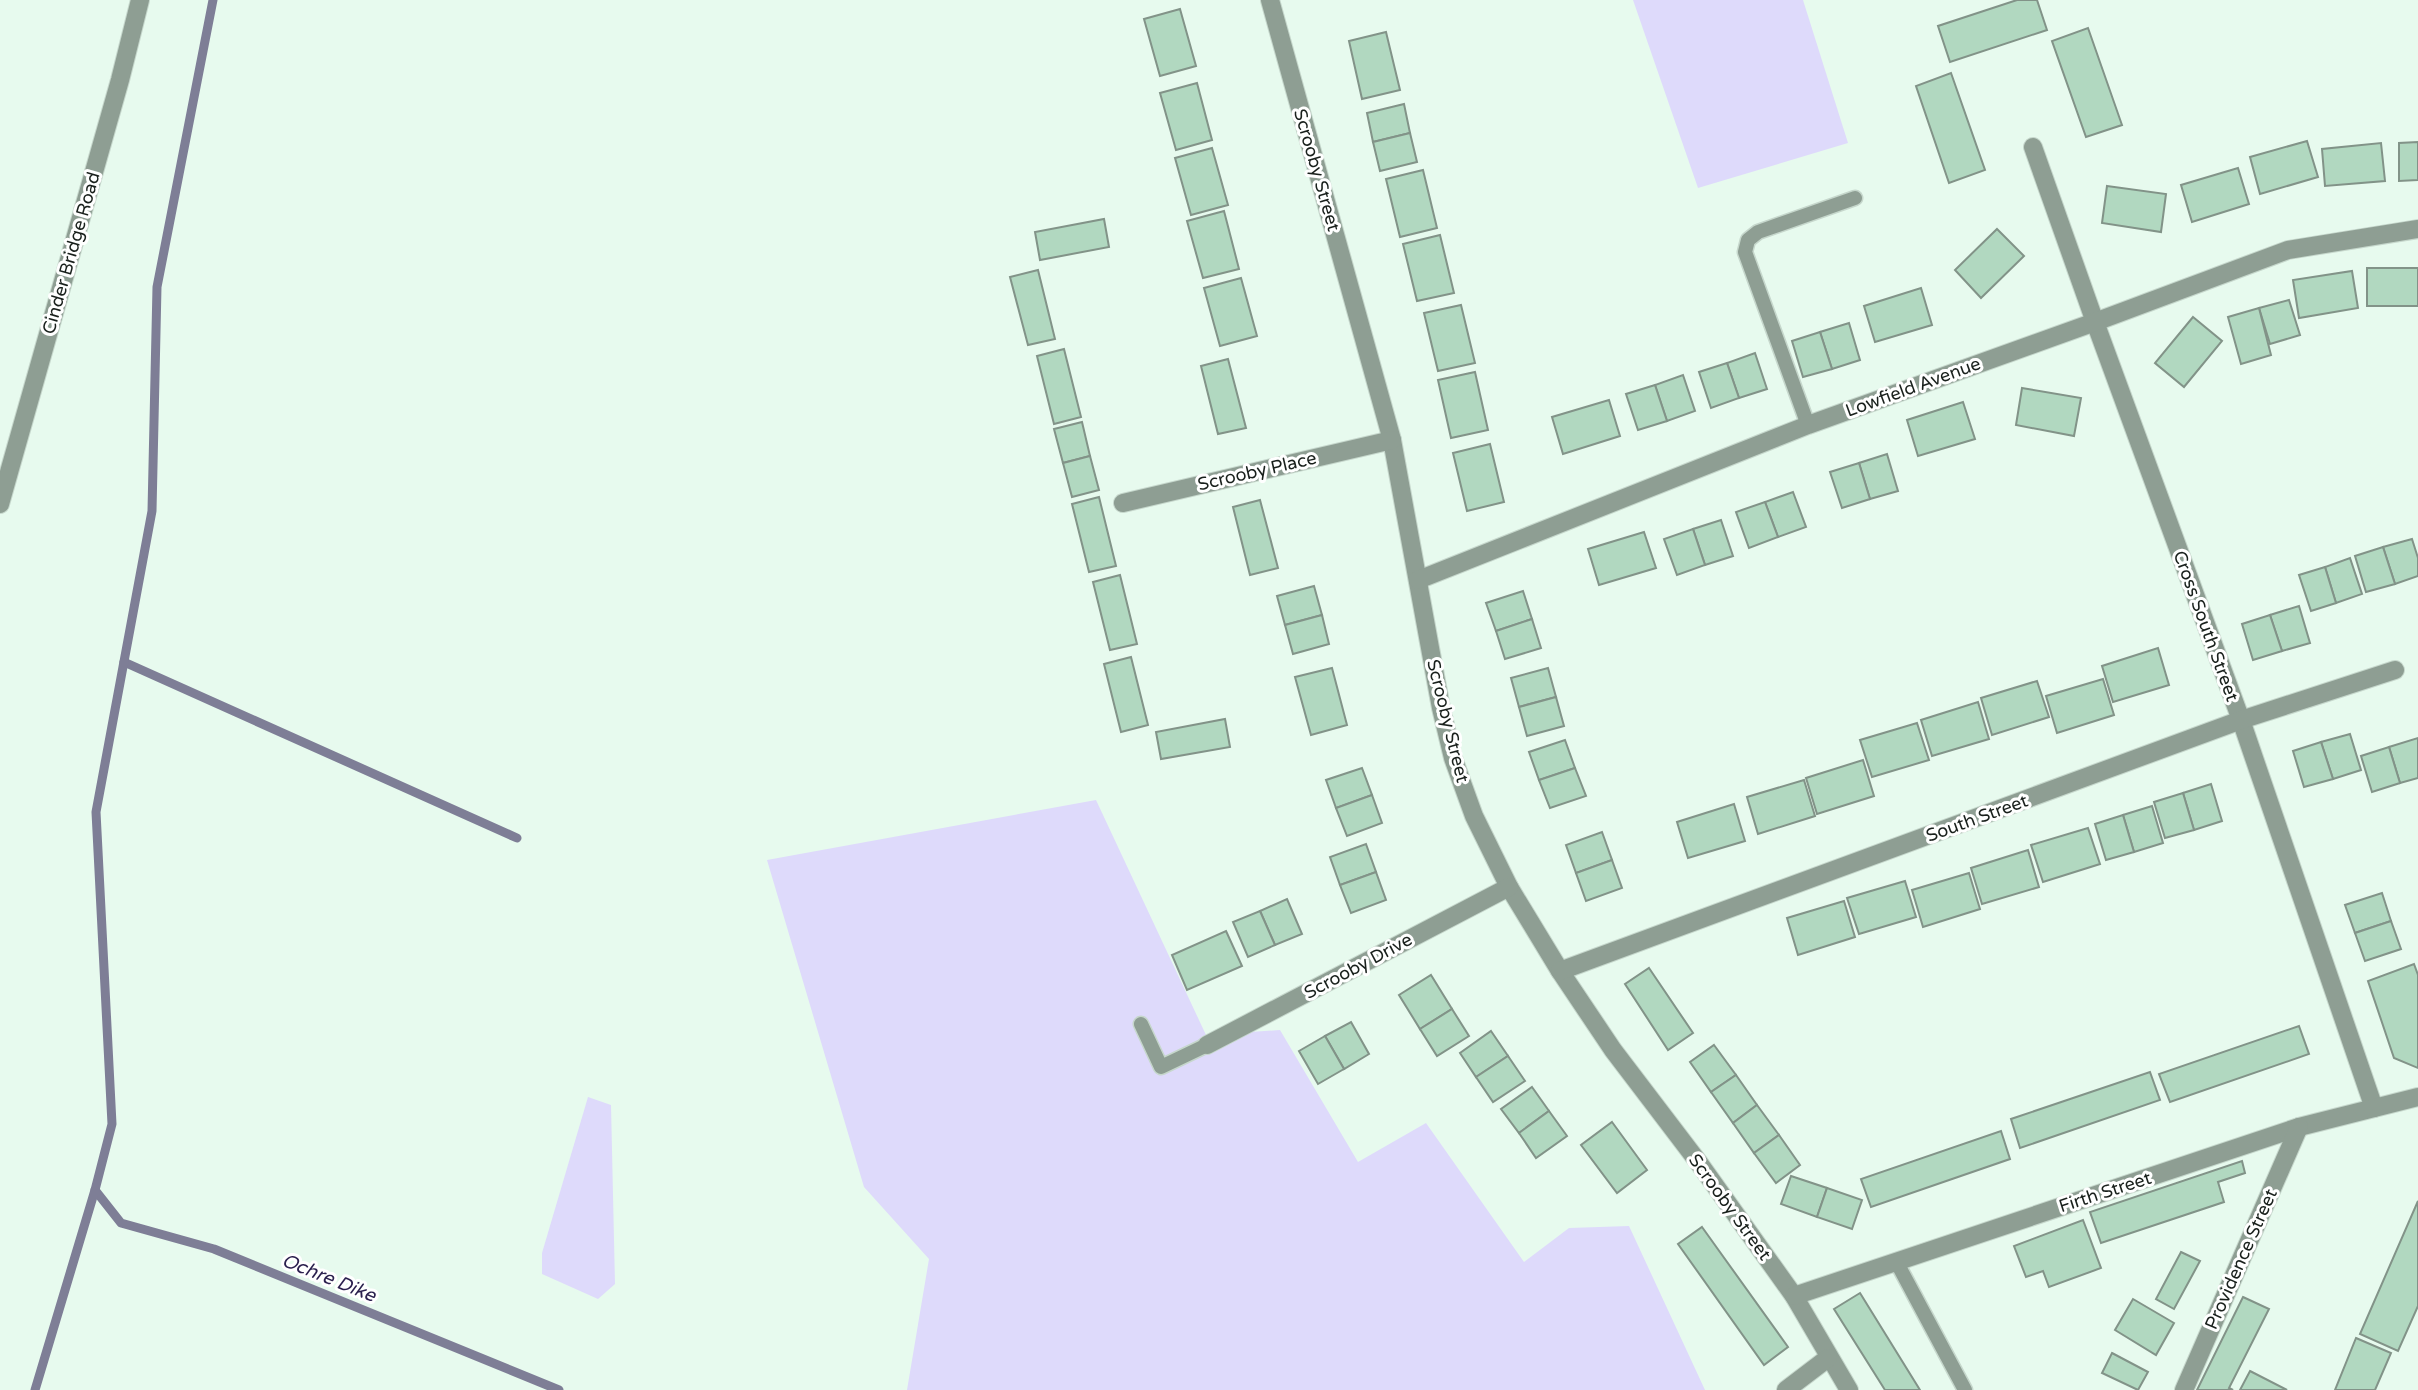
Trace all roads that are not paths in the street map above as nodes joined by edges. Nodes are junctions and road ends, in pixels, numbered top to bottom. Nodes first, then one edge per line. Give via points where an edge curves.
1 (140, 0) edge
2 (1270, 0) edge
3 (2033, 146) dead end
4 (1855, 198) dead end
5 (2418, 229) edge
6 (2095, 322) junction
7 (1808, 425) junction
8 (1392, 440) junction
9 (1123, 503) dead end
10 (0, 504) edge
11 (1418, 580) junction
12 (2395, 670) dead end
13 (2241, 720) junction
14 (1508, 887) junction
15 (1560, 971) junction
16 (1142, 1024) dead end
17 (1207, 1045) joint
18 (2418, 1097) edge
19 (2374, 1108) junction
20 (2299, 1127) junction
21 (1896, 1261) junction
22 (1794, 1296) junction
23 (1828, 1358) junction
24 (1786, 1390) edge
25 (1849, 1390) edge
26 (1965, 1390) edge
27 (2183, 1390) edge

1 - 10 street, Cinder Bridge Road
2 - 8 street, Scrooby Street
3 - 6 street, Cross South Street
4 - 7 lane via 1758,232 1748,240 1745,252
5 - 6 street, Lowfield Avenue via 2288,250
6 - 7 street, Lowfield Avenue
6 - 13 street, Cross South Street
7 - 11 street, Lowfield Avenue
8 - 9 street, Scrooby Place
8 - 11 street, Scrooby Street
11 - 14 street, Scrooby Street via 1453,758 1474,817
12 - 13 street, South Street
13 - 15 street, South Street
13 - 19 street, Cross South Street
14 - 15 street, Scrooby Street
14 - 17 street, Scrooby Drive
15 - 22 street, Scrooby Street
16 - 17 lane via 1161,1068
18 - 19 street, Firth Street
19 - 20 street, Firth Street
20 - 21 street, Firth Street
20 - 27 street, Providence Street
21 - 22 street, Firth Street
21 - 26 lane
22 - 23 street, Scrooby Street
23 - 24 street
23 - 25 street, Scrooby Street

